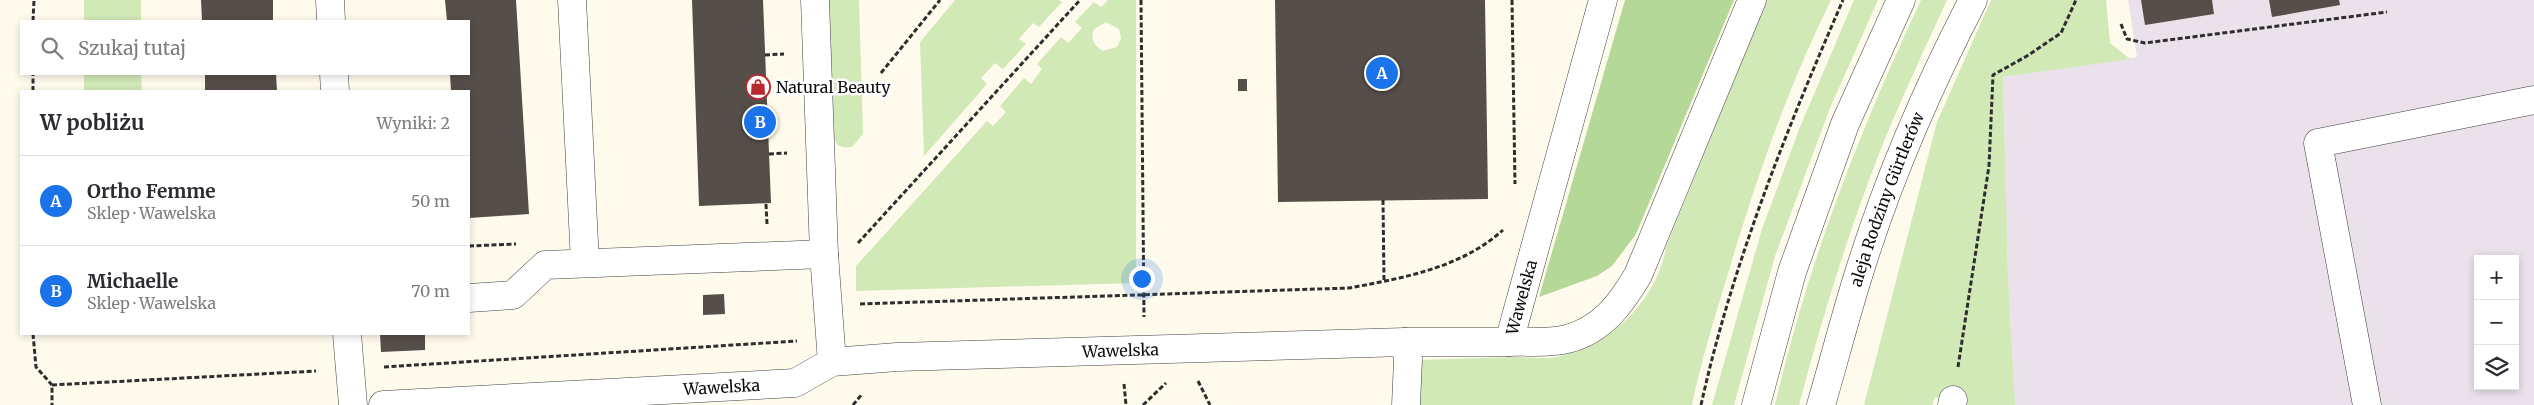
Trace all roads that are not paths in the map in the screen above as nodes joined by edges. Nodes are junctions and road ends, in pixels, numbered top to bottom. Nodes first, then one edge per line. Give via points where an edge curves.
1 (330, 0) edge
2 (572, 0) edge
3 (815, 0) edge
4 (1603, 0) edge
5 (1752, 0) edge
6 (1901, 0) edge
7 (1973, 0) edge
8 (331, 20) edge
9 (334, 75) edge
10 (335, 90) edge
11 (2534, 100) edge
12 (824, 254) junction
13 (586, 263) junction
14 (470, 298) edge
15 (347, 335) edge
16 (1405, 342) junction
17 (1509, 342) junction
18 (832, 362) junction
19 (353, 405) edge
20 (384, 405) edge
21 (1406, 405) edge
22 (1756, 405) edge
23 (1821, 405) edge
24 (2367, 405) edge

1 - 8 street
2 - 13 street
3 - 12 street
4 - 17 street, Wawelska
5 - 17 street via 1638,274 1622,302 1597,327 1566,340
6 - 22 street via 1845,124 1795,262
7 - 23 street, aleja Rodziny Gürtlerów via 1951,42 1902,156 1859,273
9 - 10 street
11 - 24 street via 2318,143
12 - 13 street
12 - 18 street
13 - 14 street via 545,265 514,295
15 - 19 street
16 - 17 street, Wawelska
16 - 18 street, Wawelska via 897,357
16 - 21 street via 1408,359
18 - 20 street, Wawelska via 795,383

